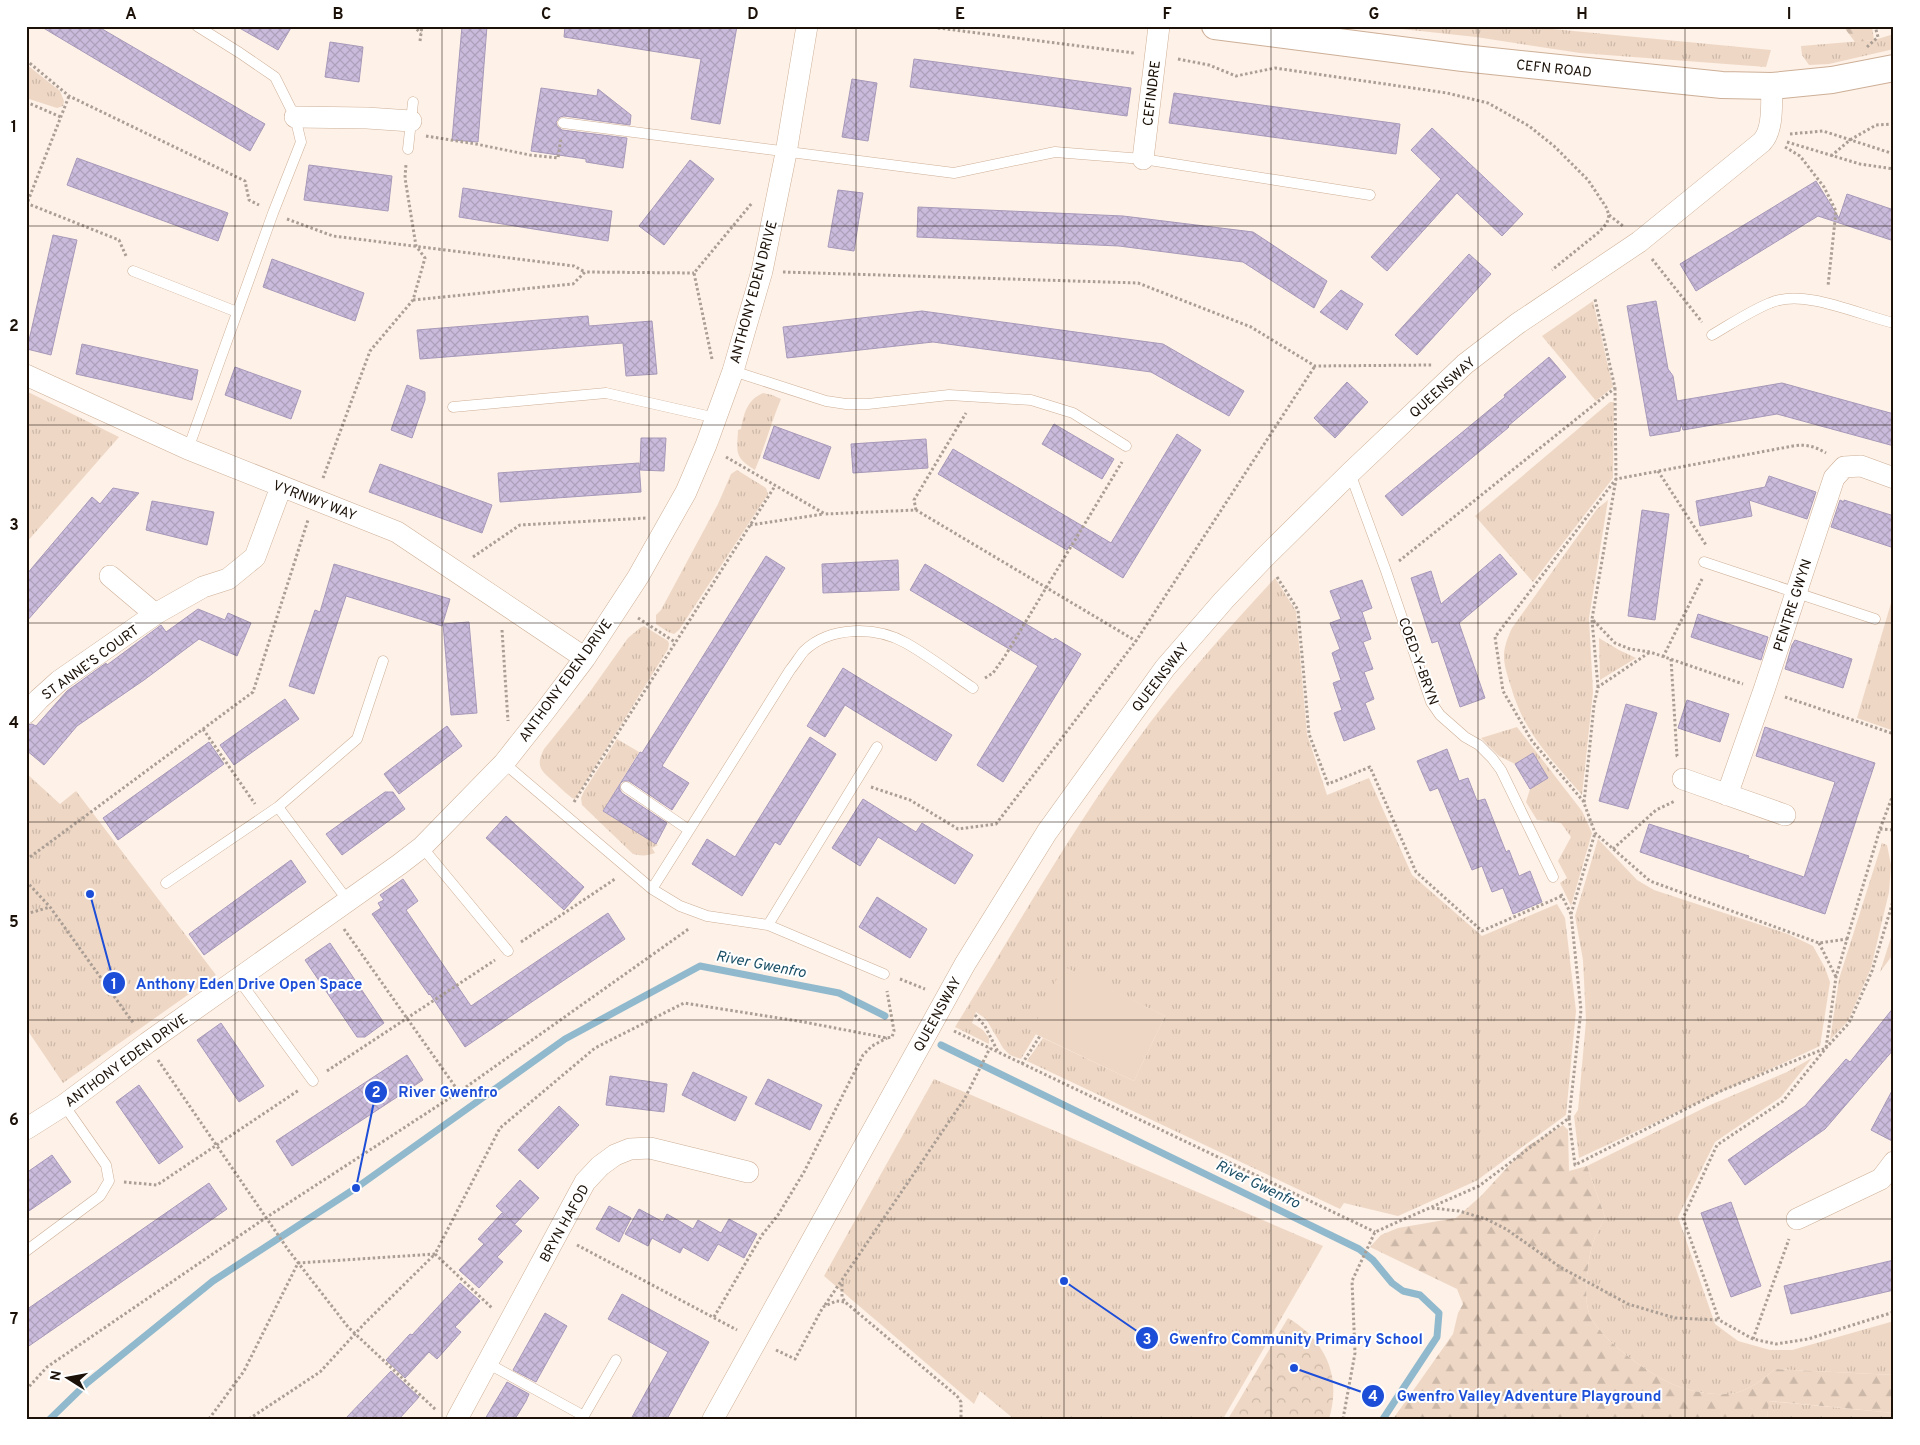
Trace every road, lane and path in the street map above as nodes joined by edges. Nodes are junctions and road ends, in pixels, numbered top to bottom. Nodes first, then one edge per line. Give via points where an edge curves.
1 (196, 26) edge
2 (413, 26) edge
3 (422, 26) edge
4 (807, 26) edge
5 (923, 26) edge
6 (1160, 26) edge
7 (1215, 26) edge
8 (421, 33) junction
9 (420, 41) dead end
10 (1156, 56) junction
11 (26, 60) edge
12 (1894, 68) edge
13 (1772, 86) junction
14 (70, 96) junction
15 (26, 102) edge
16 (61, 117) junction
17 (295, 117) junction
18 (411, 119) junction
19 (563, 123) joint
20 (1894, 124) edge
21 (1767, 137) junction
22 (1850, 140) junction
23 (408, 149) dead end
24 (786, 152) junction
25 (1894, 154) edge
26 (1832, 156) junction
27 (1143, 159) junction
28 (1894, 169) edge
29 (1370, 195) dead end
30 (753, 202) dead end
31 (27, 204) edge
32 (273, 213) junction
33 (1639, 242) junction
34 (133, 271) joint
35 (762, 271) junction
36 (585, 272) junction
37 (694, 273) junction
38 (1589, 275) junction
39 (1546, 276) dead end
40 (413, 300) dead end
41 (1826, 304) junction
42 (238, 312) junction
43 (1894, 323) edge
44 (1712, 335) joint
45 (1465, 364) junction
46 (1315, 366) junction
47 (732, 372) junction
48 (26, 375) edge
49 (1616, 388) junction
50 (975, 398) junction
51 (454, 406) dead end
52 (716, 418) junction
53 (706, 445) junction
54 (1126, 446) joint
55 (188, 449) junction
56 (1844, 467) junction
57 (1658, 471) junction
58 (1350, 473) junction
59 (1894, 478) edge
60 (1616, 479) junction
61 (775, 486) junction
62 (282, 487) junction
63 (916, 510) junction
64 (824, 514) junction
65 (673, 517) junction
66 (750, 525) junction
67 (1264, 558) junction
68 (1706, 563) junction
69 (454, 570) junction
70 (1386, 571) junction
71 (110, 576) dead end
72 (1047, 588) junction
73 (1796, 593) junction
74 (500, 601) junction
75 (619, 605) junction
76 (155, 614) junction
77 (1592, 619) junction
78 (1875, 619) dead end
79 (1136, 641) junction
80 (675, 642) junction
81 (1650, 652) junction
82 (1663, 657) junction
83 (584, 658) junction
84 (1671, 659) junction
85 (383, 660) dead end
86 (1598, 687) junction
87 (973, 688) joint
88 (1764, 690) junction
89 (26, 712) edge
90 (203, 729) dead end
91 (1894, 734) edge
92 (877, 747) dead end
93 (507, 759) junction
94 (1682, 779) junction
95 (857, 782) junction
96 (626, 787) dead end
97 (1894, 792) edge
98 (1728, 796) junction
99 (1584, 802) junction
100 (278, 807) junction
101 (1786, 815) dead end
102 (264, 816) junction
103 (565, 816) junction
104 (1880, 828) junction
105 (689, 830) junction
106 (1893, 830) edge
107 (1595, 834) junction
108 (1894, 839) edge
109 (422, 847) junction
110 (1613, 849) junction
111 (629, 869) junction
112 (1552, 877) joint
113 (166, 883) dead end
114 (652, 889) junction
115 (1562, 896) junction
116 (1894, 898) edge
117 (50, 907) dead end
118 (340, 907) junction
119 (26, 914) edge
120 (1571, 914) junction
121 (707, 916) junction
122 (768, 925) junction
123 (1847, 939) junction
124 (1819, 943) junction
125 (508, 951) junction
126 (884, 974) joint
127 (1836, 978) junction
128 (239, 980) junction
129 (903, 980) dead end
130 (925, 989) dead end
131 (974, 1015) dead end
132 (407, 1019) junction
133 (932, 1021) junction
134 (1040, 1036) dead end
135 (887, 1038) junction
136 (1826, 1048) junction
137 (989, 1049) junction
138 (999, 1052) junction
139 (1022, 1064) junction
140 (313, 1081) junction
141 (458, 1092) junction
142 (64, 1105) junction
143 (1569, 1118) junction
144 (26, 1129) edge
145 (1894, 1162) edge
146 (748, 1172) dead end
147 (109, 1181) junction
148 (1430, 1208) junction
149 (1797, 1219) joint
150 (275, 1231) dead end
151 (1375, 1232) junction
152 (557, 1234) junction
153 (26, 1252) edge
154 (435, 1254) junction
155 (298, 1262) junction
156 (842, 1280) junction
157 (845, 1302) junction
158 (823, 1307) junction
159 (1894, 1312) edge
160 (714, 1317) junction
161 (1719, 1320) junction
162 (509, 1324) junction
163 (356, 1334) junction
164 (1753, 1339) junction
165 (756, 1340) junction
166 (616, 1360) dead end
167 (487, 1363) junction
168 (26, 1390) edge
169 (448, 1415) edge
170 (583, 1418) edge
171 (961, 1418) edge
172 (209, 1419) edge
173 (249, 1419) edge
174 (713, 1419) edge
175 (1342, 1419) edge

1 - 17 lane via 275,77
2 - 8 path
3 - 8 path
4 - 24 street, ANTHONY EDEN DRIVE
5 - 10 path
6 - 10 street, CEFINDRE
7 - 13 street, CEFN ROAD via 1463,58 1722,85
8 - 9 path
10 - 27 street, CEFINDRE
10 - 39 path via 1209,64 1236,76 1275,68 1447,93 1488,103 1529,126 1588,180 1609,215 1607,224 1599,232
11 - 14 path
12 - 13 street, CEFN ROAD via 1832,80
13 - 21 street
14 - 16 path
14 - 32 path via 245,181 249,200
15 - 16 path
16 - 31 path
17 - 18 street
17 - 32 lane via 301,142
18 - 19 path via 476,144 558,158
18 - 23 lane
19 - 24 lane
20 - 22 path via 1876,125
21 - 22 path via 1823,131
21 - 26 path
21 - 33 street, QUEENSWAY
21 - 41 path via 1800,156 1824,187 1836,211
22 - 25 path
22 - 26 path
24 - 27 lane via 954,174 1055,152
24 - 35 street, ANTHONY EDEN DRIVE
26 - 28 path
27 - 29 lane
30 - 37 path
31 - 34 path via 119,240
32 - 36 path via 333,236 574,266
32 - 42 lane
33 - 38 street, QUEENSWAY
33 - 44 path
34 - 42 lane
35 - 46 path via 1138,283 1251,327
35 - 47 street, ANTHONY EDEN DRIVE
36 - 37 path
36 - 40 path via 573,284
37 - 47 path via 712,360
38 - 45 street, QUEENSWAY
38 - 49 path
41 - 43 lane
41 - 44 lane via 1791,298 1771,302
42 - 55 lane
45 - 46 path
45 - 58 street, QUEENSWAY
46 - 79 path
47 - 50 lane via 826,401 846,404 949,395
47 - 52 street, ANTHONY EDEN DRIVE
48 - 55 street, VYRNWY WAY
49 - 60 path
49 - 70 path
50 - 54 lane via 1030,400 1051,406 1073,413
50 - 63 path via 914,500
51 - 52 lane via 606,393
52 - 53 street, ANTHONY EDEN DRIVE
53 - 61 path
53 - 65 street, ANTHONY EDEN DRIVE
54 - 72 path via 1130,448
55 - 62 street, VYRNWY WAY
56 - 57 path via 1826,453 1805,444
56 - 59 street via 1861,466
56 - 73 street, PENTRE GWYN via 1834,478
57 - 60 path
57 - 68 path via 1706,545
58 - 67 street, QUEENSWAY
58 - 70 lane, COED-Y-BRYN
60 - 77 path
60 - 99 path via 1495,637 1503,691 1532,741
61 - 64 path
61 - 66 path
62 - 69 street, VYRNWY WAY via 397,532
62 - 76 street, ST ANNE'S COURT via 255,557 228,579 203,587
63 - 64 path
63 - 72 path
64 - 66 path
65 - 69 path via 520,525
65 - 75 street, ANTHONY EDEN DRIVE
66 - 80 path
67 - 115 path via 1298,610 1309,734 1328,784 1370,767 1416,872 1482,931
67 - 133 street, QUEENSWAY via 1165,668 1101,755 1042,840
68 - 73 lane
68 - 82 path
69 - 74 street, VYRNWY WAY
70 - 112 lane, COED-Y-BRYN via 1431,702 1440,715 1479,745 1501,770
71 - 76 street, ST ANNE'S COURT
72 - 79 path
72 - 87 path via 993,673
73 - 78 lane
73 - 88 street, PENTRE GWYN
74 - 83 street, VYRNWY WAY
74 - 93 path
75 - 80 path
75 - 83 street, ANTHONY EDEN DRIVE
76 - 89 street, ST ANNE'S COURT via 59,681
77 - 81 path via 1615,643
77 - 86 path
79 - 95 path via 996,824 958,829 910,800
80 - 103 path
81 - 82 path
81 - 86 path
82 - 84 path
83 - 93 street, ANTHONY EDEN DRIVE
84 - 88 path
84 - 94 path via 1677,756 1690,761
85 - 100 lane via 357,740
86 - 99 path
87 - 105 lane via 904,642 884,635 862,630 821,639 804,651 790,670
88 - 91 path
88 - 98 street, PENTRE GWYN
90 - 102 path
92 - 95 lane
93 - 103 lane
93 - 109 street, ANTHONY EDEN DRIVE
94 - 98 street
94 - 110 path via 1675,801 1656,810
95 - 122 lane
96 - 105 lane
97 - 104 path
98 - 101 street
99 - 107 path
100 - 102 lane
100 - 118 lane
102 - 113 lane
103 - 111 lane
104 - 106 path
104 - 123 path
105 - 114 lane
106 - 108 path
107 - 110 path
107 - 120 path
109 - 118 street, ANTHONY EDEN DRIVE
109 - 125 lane
110 - 124 path via 1650,881
111 - 114 lane
111 - 125 path
112 - 115 path
114 - 121 lane via 680,906
115 - 120 path
116 - 136 path via 1872,971 1849,1022
117 - 119 path
118 - 128 street, ANTHONY EDEN DRIVE
118 - 132 path
120 - 143 path via 1581,1010
121 - 122 lane
121 - 141 path
122 - 126 lane
123 - 124 path
123 - 127 path
124 - 127 path
125 - 132 path
126 - 135 path via 894,1031 892,1037
127 - 136 path
128 - 140 lane
128 - 142 street, ANTHONY EDEN DRIVE
129 - 130 path
131 - 138 path via 986,1026
132 - 140 path
132 - 141 path
133 - 137 path
133 - 165 street, QUEENSWAY
134 - 139 path
135 - 154 path via 684,1002 595,1048 500,1128
135 - 160 path via 872,1046 863,1056 804,1172
136 - 143 path via 1723,1090 1575,1165
136 - 161 path via 1783,1101 1717,1144 1683,1218
137 - 138 path
137 - 156 path via 969,1091
138 - 139 path
139 - 151 path
140 - 147 path via 157,1185
141 - 168 path via 47,1367
142 - 144 street, ANTHONY EDEN DRIVE
142 - 147 lane via 106,1165
143 - 148 path via 1479,1186
145 - 149 street via 1881,1180
146 - 152 street, BRYN HAFOD via 650,1148 630,1149 615,1155 585,1182
147 - 153 lane via 100,1196
148 - 151 path
148 - 161 path via 1459,1211 1486,1219 1560,1267 1628,1304 1675,1318
149 - 164 path
150 - 155 path
151 - 175 path via 1352,1281 1355,1354
152 - 160 path
152 - 162 street, BRYN HAFOD
154 - 155 path
154 - 162 path
154 - 163 path
155 - 163 path
155 - 172 path via 244,1371
156 - 157 path
156 - 158 path
157 - 158 path via 836,1301
157 - 171 path via 957,1396 961,1402
158 - 165 path via 795,1359
159 - 164 path via 1808,1338 1776,1344
160 - 165 path
161 - 164 path
162 - 167 street, BRYN HAFOD
163 - 169 path
163 - 173 path via 320,1372
165 - 174 street, QUEENSWAY
166 - 170 lane
167 - 169 street, BRYN HAFOD
167 - 170 lane

